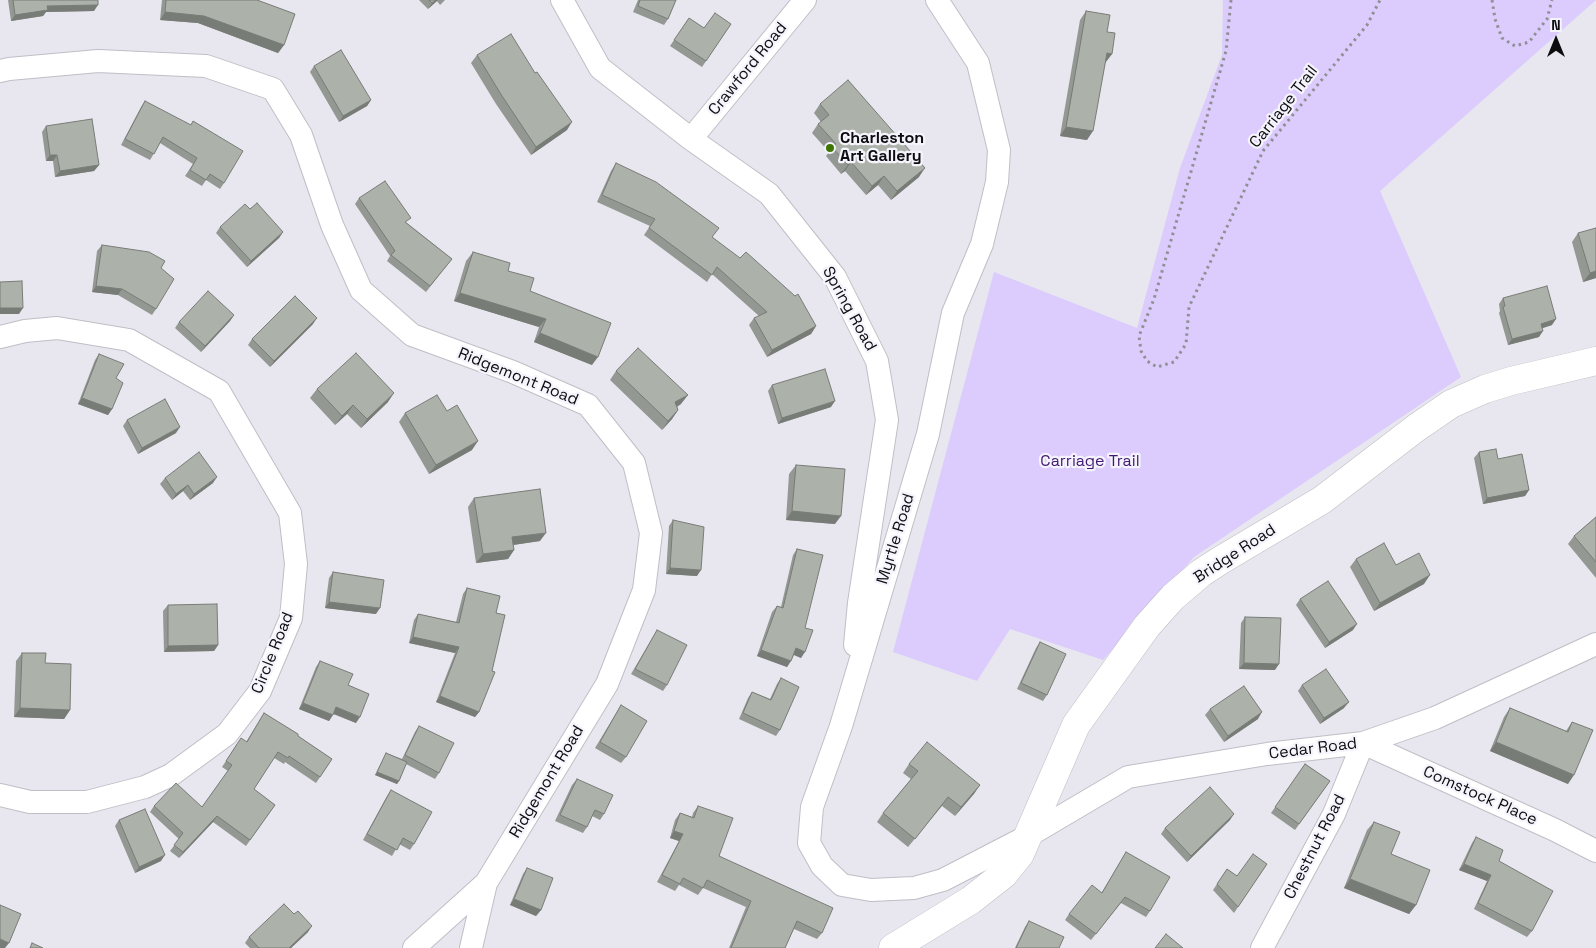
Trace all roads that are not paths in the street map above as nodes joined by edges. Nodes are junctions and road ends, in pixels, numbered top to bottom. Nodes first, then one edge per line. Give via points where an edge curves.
1 (562, 0) edge
2 (805, 0) edge
3 (937, 0) edge
4 (0, 71) edge
5 (691, 139) junction
6 (0, 337) edge
7 (1596, 361) edge
8 (1596, 644) edge
9 (850, 698) junction
10 (1363, 743) junction
11 (0, 795) edge
12 (1028, 836) junction
13 (1596, 851) edge
14 (486, 883) junction
15 (414, 948) edge
16 (471, 948) edge
17 (893, 948) edge
18 (1262, 948) edge

1 - 5 street, Spring Road via 600,68
2 - 5 street, Crawford Road
3 - 9 street, Myrtle Road via 978,63 999,150 997,182 982,244 953,313 928,434
4 - 14 street, Ridgemont Road via 98,60 206,66 273,90 301,135 332,225 361,290 412,336 512,372 588,406 634,463 651,532 644,590 607,684
5 - 9 street, Spring Road via 769,194 835,277 877,361 887,420 859,603
6 - 11 street, Circle Road via 57,328 129,340 219,391 290,512 296,564 290,618 260,692 227,734 171,775 145,787 87,802 30,802
7 - 12 street, Bridge Road via 1511,381 1451,404 1322,500 1201,573 1147,626 1076,725
8 - 10 street, Cedar Road via 1435,718
9 - 12 street, Myrtle Road via 812,807 809,843 822,866 842,885 871,890 914,888 943,880
10 - 12 street, Cedar Road via 1267,754 1128,777
10 - 13 street, Comstock Place
10 - 18 street, Chestnut Road via 1334,814
12 - 17 street, Bridge Road via 1020,854 1004,874 971,900
14 - 15 street, Ridgemont Road
14 - 16 street

